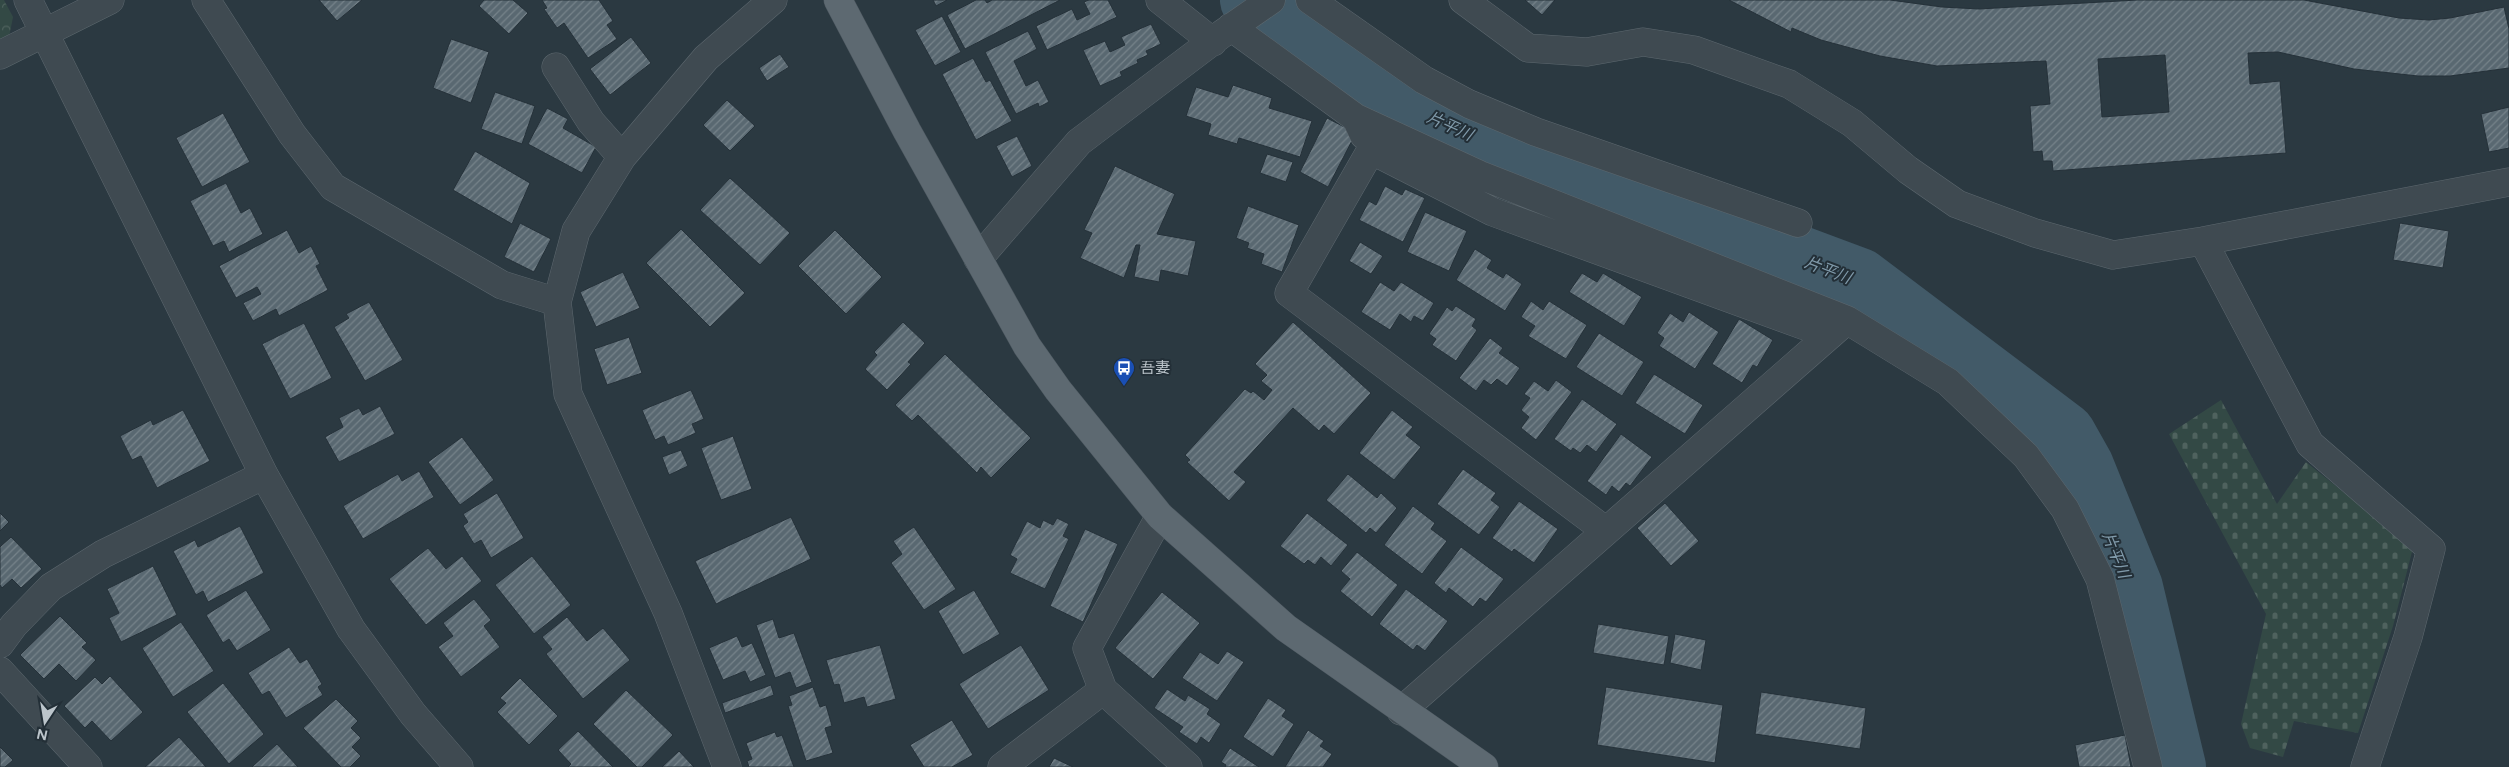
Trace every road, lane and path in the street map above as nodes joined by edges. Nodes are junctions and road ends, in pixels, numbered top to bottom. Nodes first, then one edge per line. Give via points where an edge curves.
1 (28, 0) edge
2 (110, 0) edge
3 (206, 0) edge
4 (773, 0) edge
5 (838, 0) edge
6 (1160, 0) edge
7 (1310, 0) edge
8 (1463, 0) edge
9 (1263, 6) edge
10 (45, 32) junction
11 (1222, 35) junction
12 (0, 55) edge
13 (556, 66) dead end
14 (1356, 118) junction
15 (1371, 150) junction
16 (622, 157) junction
17 (2509, 182) edge
18 (1798, 223) dead end
19 (2203, 241) junction
20 (978, 259) junction
21 (557, 302) junction
22 (1838, 328) junction
23 (264, 475) junction
24 (1160, 516) junction
25 (1606, 531) junction
26 (5, 626) edge
27 (0, 671) edge
28 (1103, 690) junction
29 (1401, 711) junction
30 (1176, 763) edge
31 (88, 767) edge
32 (459, 767) edge
33 (727, 767) edge
34 (1002, 767) edge
35 (1484, 767) edge
36 (2148, 767) edge
37 (2365, 767) edge

1 - 10 street
2 - 10 street
3 - 21 street via 292,134 333,187 502,285
4 - 16 street via 706,58
5 - 20 main road
6 - 11 street
7 - 18 street via 1424,80 1469,104 1536,132
8 - 19 street via 1528,48 1588,52 1643,42 1694,50 1788,84 1852,123 1908,170 1957,204 2035,233 2113,255
9 - 11 street
10 - 12 street
10 - 23 street
11 - 14 street
11 - 20 street via 1079,142
13 - 16 street via 591,122
14 - 15 street
14 - 22 street via 1480,175
15 - 22 street via 1493,212
15 - 25 street via 1289,294
16 - 21 street via 576,230
17 - 19 street
19 - 37 street via 2310,444 2431,549 2408,637
20 - 24 main road via 1027,346 1058,390
21 - 33 street via 568,394 668,613
22 - 25 street
22 - 36 street via 1948,382 2026,456 2065,509 2100,579
23 - 26 street via 103,554 51,587
23 - 32 street via 351,629 414,714
24 - 28 street via 1087,648
24 - 29 main road via 1286,628
25 - 29 street
27 - 31 street
28 - 30 street
28 - 34 street
29 - 35 main road

